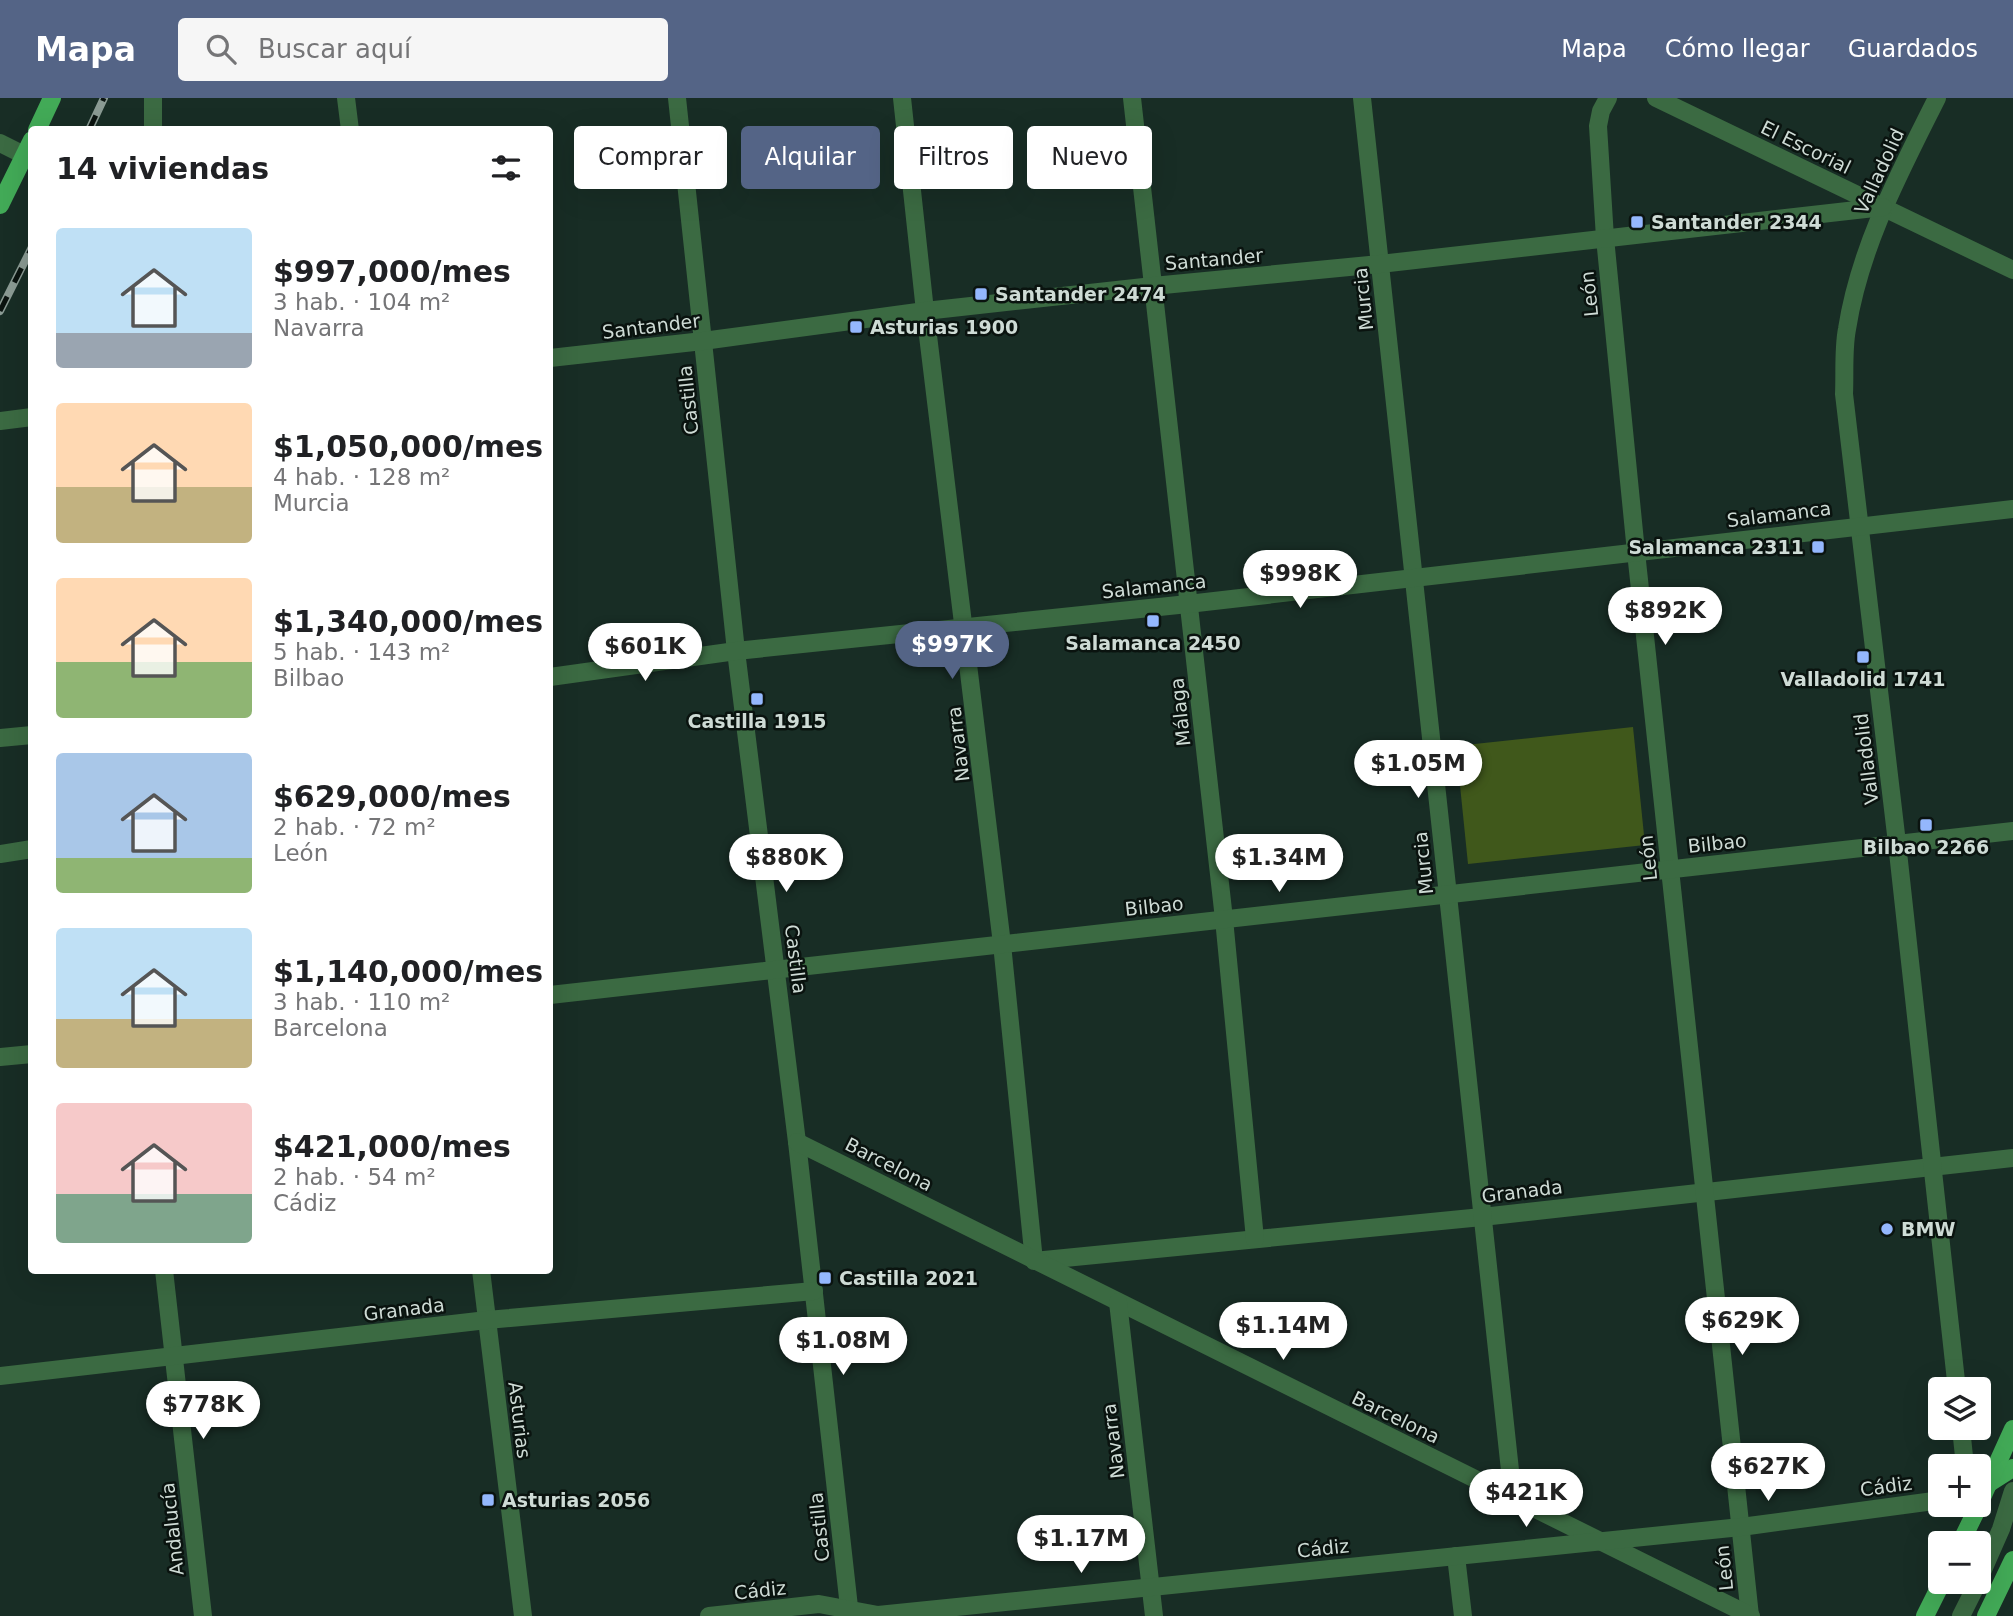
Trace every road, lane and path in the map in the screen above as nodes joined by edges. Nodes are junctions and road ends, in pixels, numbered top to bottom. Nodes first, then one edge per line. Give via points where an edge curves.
1 (52, 98) edge
2 (153, 98) edge
3 (346, 98) edge
4 (677, 98) edge
5 (902, 98) edge
6 (1132, 98) edge
7 (1363, 98) edge
8 (1608, 98) edge
9 (1656, 98) edge
10 (1937, 98) edge
11 (39, 126) edge
12 (153, 126) edge
13 (350, 126) edge
14 (0, 143) edge
15 (28, 148) edge
16 (0, 205) edge
17 (1883, 207) junction
18 (1605, 238) junction
19 (1380, 264) junction
20 (2013, 270) edge
21 (1153, 286) junction
22 (925, 311) junction
23 (703, 341) junction
24 (553, 358) edge
25 (28, 418) edge
26 (0, 421) edge
27 (2013, 509) edge
28 (1860, 526) junction
29 (1636, 552) junction
30 (1414, 578) junction
31 (1188, 604) junction
32 (965, 626) junction
33 (736, 651) junction
34 (553, 677) edge
35 (28, 735) edge
36 (0, 738) edge
37 (2013, 831) edge
38 (1898, 844) junction
39 (28, 850) edge
40 (0, 853) edge
41 (1670, 869) junction
42 (1448, 894) junction
43 (1224, 919) junction
44 (1002, 944) junction
45 (776, 969) junction
46 (553, 995) edge
47 (28, 1054) edge
48 (0, 1057) edge
49 (797, 1142) junction
50 (2013, 1158) edge
51 (1933, 1165) junction
52 (1705, 1191) junction
53 (1482, 1217) junction
54 (1255, 1239) junction
55 (1034, 1261) junction
56 (164, 1274) edge
57 (481, 1274) edge
58 (814, 1292) junction
59 (1118, 1302) junction
60 (487, 1320) junction
61 (174, 1358) junction
62 (0, 1376) edge
63 (1956, 1377) edge
64 (2013, 1429) edge
65 (2013, 1468) edge
66 (1991, 1478) edge
67 (1991, 1482) edge
68 (2013, 1491) edge
69 (1513, 1498) junction
70 (1928, 1502) edge
71 (1741, 1527) junction
72 (1600, 1541) junction
73 (1991, 1552) edge
74 (1456, 1556) junction
75 (2013, 1560) edge
76 (1151, 1587) junction
77 (1936, 1594) edge
78 (1972, 1594) edge
79 (849, 1613) edge
80 (203, 1616) edge
81 (523, 1616) edge
82 (709, 1616) edge
83 (1154, 1616) edge
84 (1463, 1616) edge
85 (1751, 1616) edge
86 (1926, 1616) edge
87 (1961, 1616) edge
88 (1986, 1616) edge

1 - 11 main road
2 - 12 street
3 - 13 street
4 - 23 street, Castilla
5 - 22 street, Navarra
6 - 21 street, Málaga
7 - 19 street, Murcia
8 - 18 street, León via 1598,126
9 - 17 street, El Escorial
10 - 17 street, Valladolid
14 - 15 street
15 - 16 main road
17 - 18 street, Santander
17 - 20 street, El Escorial
17 - 28 street, Valladolid via 1857,280 1846,331 1844,394
18 - 19 street, Santander
18 - 29 street, León
19 - 21 street, Santander
19 - 30 street, Murcia
21 - 22 street, Santander
21 - 31 street, Málaga
22 - 23 street, Santander
22 - 32 street, Navarra
23 - 24 street, Santander
23 - 33 street, Castilla
25 - 26 street
27 - 28 street, Salamanca
28 - 29 street, Salamanca
28 - 38 street, Valladolid
29 - 30 street, Salamanca
29 - 41 street, León
30 - 31 street, Salamanca
30 - 42 street, Murcia
31 - 32 street, Salamanca
31 - 43 street, Málaga
32 - 33 street, Salamanca
32 - 44 street, Navarra
33 - 34 street, Salamanca
33 - 45 street, Castilla
35 - 36 street
37 - 38 street, Bilbao
38 - 41 street, Bilbao
38 - 51 street, Valladolid
39 - 40 street
41 - 42 street, Bilbao
41 - 52 street, León
42 - 43 street, Bilbao
42 - 53 street, Murcia
43 - 44 street, Bilbao
43 - 54 street, Málaga
44 - 45 street, Bilbao
44 - 55 street, Navarra
45 - 46 street, Bilbao
45 - 49 street, Castilla
47 - 48 street
49 - 55 street, Barcelona
49 - 58 street, Castilla
50 - 51 street, Granada
51 - 52 street, Granada
51 - 63 street, Valladolid
52 - 53 street, Granada
52 - 71 street, León
53 - 54 street, Granada
53 - 69 street, Murcia
54 - 55 street, Granada
55 - 59 street, Barcelona
56 - 61 street, Andalucía
57 - 60 street, Asturias
58 - 60 street, Granada
58 - 79 street, Castilla
59 - 69 street, Barcelona
59 - 76 street, Navarra
60 - 61 street, Granada
60 - 81 street, Asturias
61 - 62 street, Granada
61 - 80 street, Andalucía
64 - 66 main road
65 - 67 main road
68 - 73 street
69 - 72 street, Barcelona
70 - 71 street, Cádiz
71 - 72 street, Cádiz
71 - 85 street, León
72 - 74 street, Cádiz
72 - 85 street, Barcelona
74 - 76 street, Cádiz
74 - 84 street
75 - 88 main road
76 - 79 street, Cádiz via 878,1615
76 - 83 street, Navarra
77 - 86 main road
78 - 87 street
79 - 82 street, Cádiz via 819,1604

